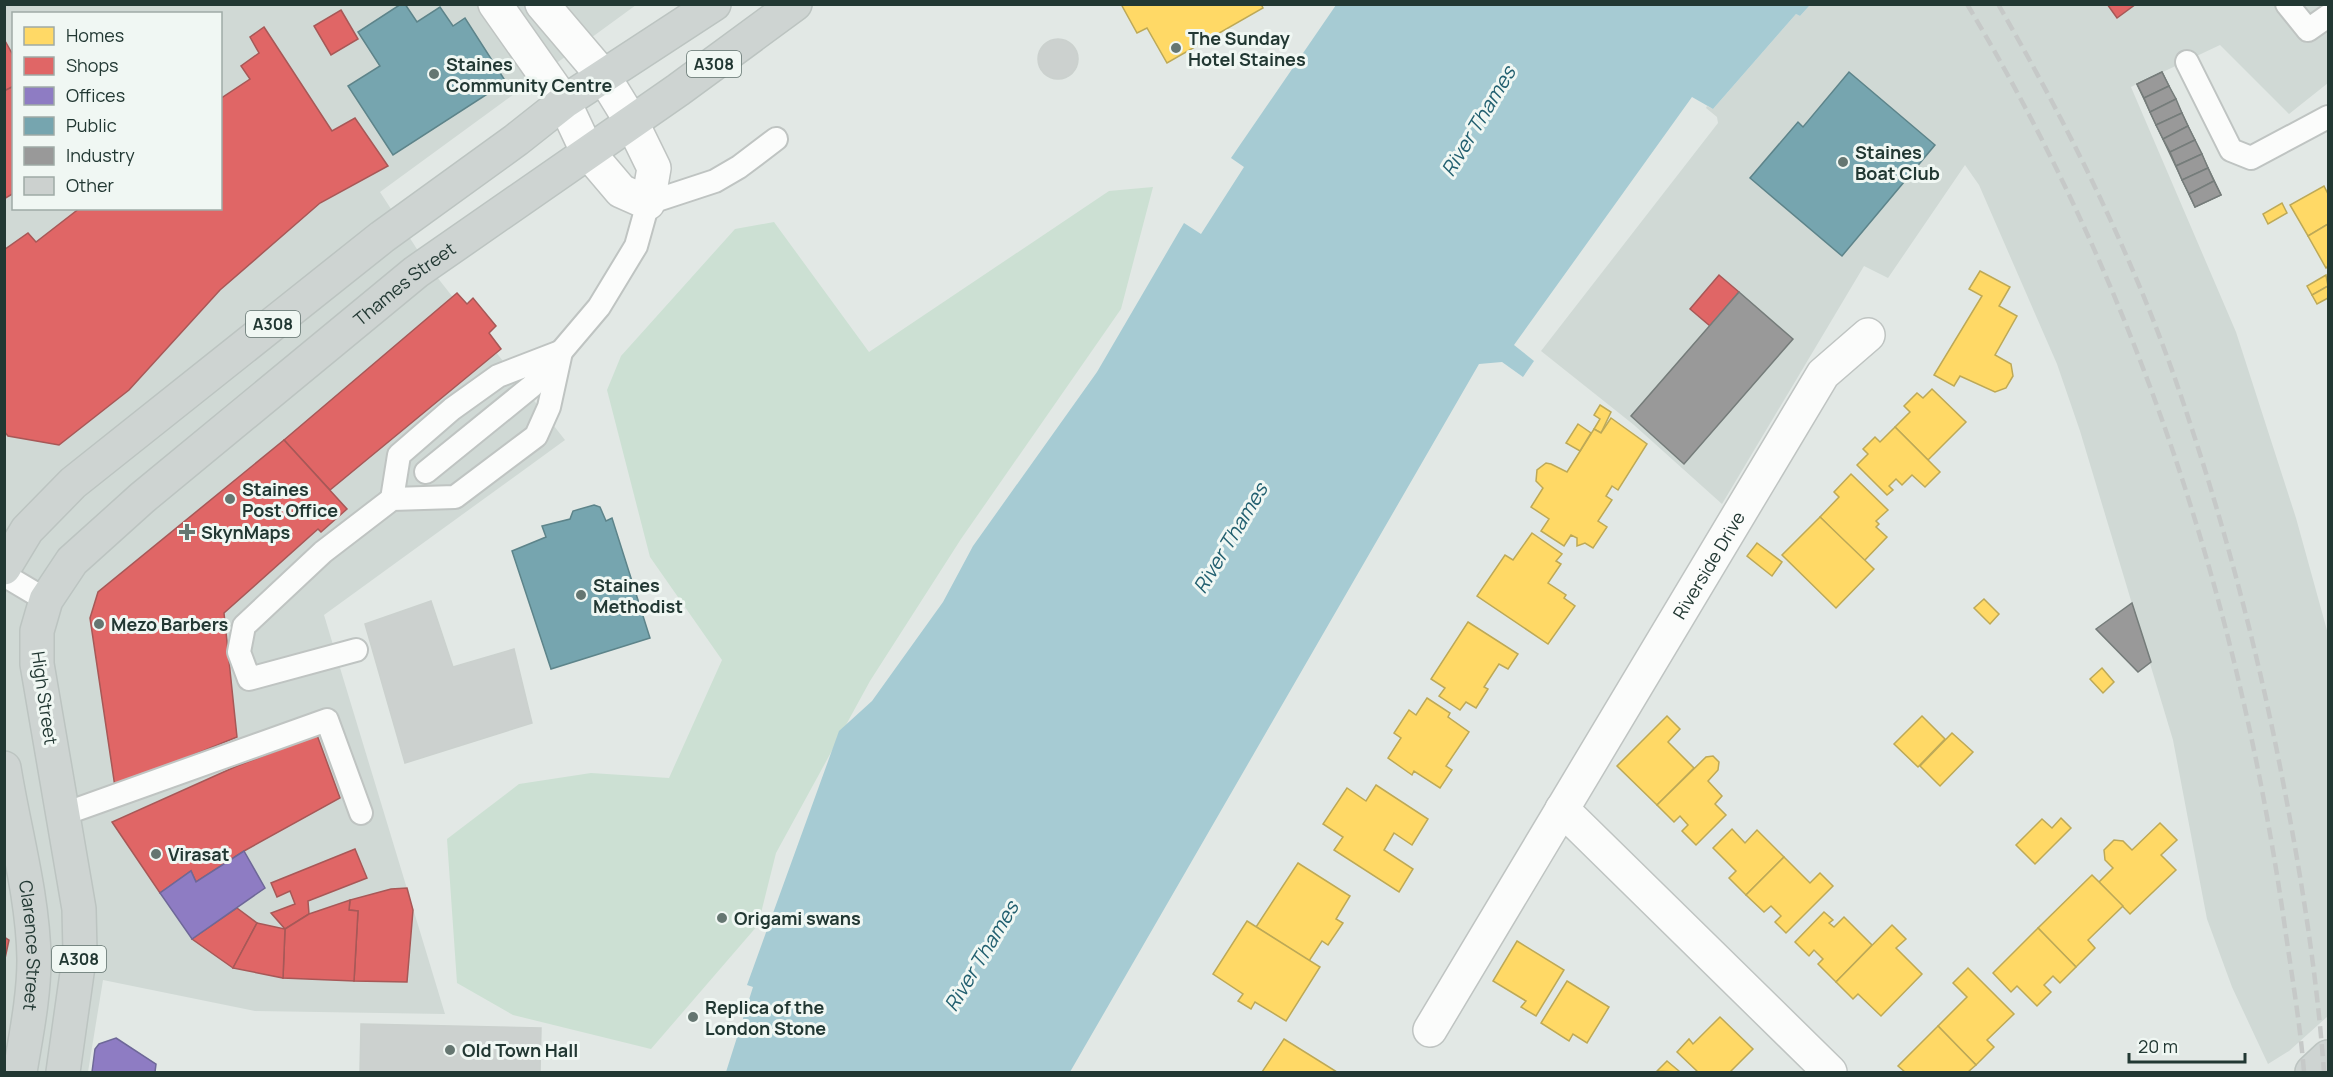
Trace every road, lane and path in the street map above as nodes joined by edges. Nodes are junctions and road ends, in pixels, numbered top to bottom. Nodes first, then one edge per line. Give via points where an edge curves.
1 (495, 4) edge
2 (542, 4) edge
3 (714, 4) edge
4 (795, 4) edge
5 (2287, 4) edge
6 (2328, 16) edge
7 (2187, 62) dead end
8 (604, 77) junction
9 (564, 102) junction
10 (2328, 117) edge
11 (632, 122) junction
12 (776, 140) dead end
13 (587, 151) junction
14 (648, 203) junction
15 (1868, 335) dead end
16 (561, 352) junction
17 (426, 471) dead end
18 (392, 499) junction
19 (4, 568) edge
20 (4, 575) edge
21 (46, 600) junction
22 (356, 650) dead end
23 (4, 768) edge
24 (1562, 809) junction
25 (361, 813) dead end
26 (66, 829) junction
27 (1430, 1030) dead end
28 (2328, 1058) edge
29 (20, 1072) edge
30 (63, 1072) edge
31 (1830, 1072) edge
32 (2312, 1072) edge

1 - 9 street
2 - 8 street
3 - 8 main road, A308
4 - 11 main road, Thames Street / A308
5 - 6 lane via 2308,30
7 - 10 lane via 2231,150 2251,158
8 - 9 main road, A308
8 - 11 street
9 - 13 street
9 - 19 main road, A308 via 382,237 73,483 27,530
11 - 13 main road, Thames Street / A308
11 - 14 street via 654,168
12 - 14 lane via 715,181
13 - 14 street via 621,190
13 - 21 main road, Thames Street / A308 via 416,272 151,490 72,561
14 - 16 lane via 636,246 624,269 599,307
15 - 24 street, Riverside Drive via 1823,374
16 - 17 lane via 532,386
16 - 18 lane via 498,376 399,454
16 - 18 lane via 549,407 536,436 455,497
18 - 22 lane via 323,552 244,626 239,652 249,679
20 - 21 lane
21 - 26 main road, High Street / A308 via 37,631 37,664
23 - 29 main road, Clarence Street / A308 via 29,910 33,958
24 - 27 street, Riverside Drive
24 - 31 street
25 - 26 lane via 327,720
26 - 30 main road, A308 via 79,909 80,952
28 - 32 main road

